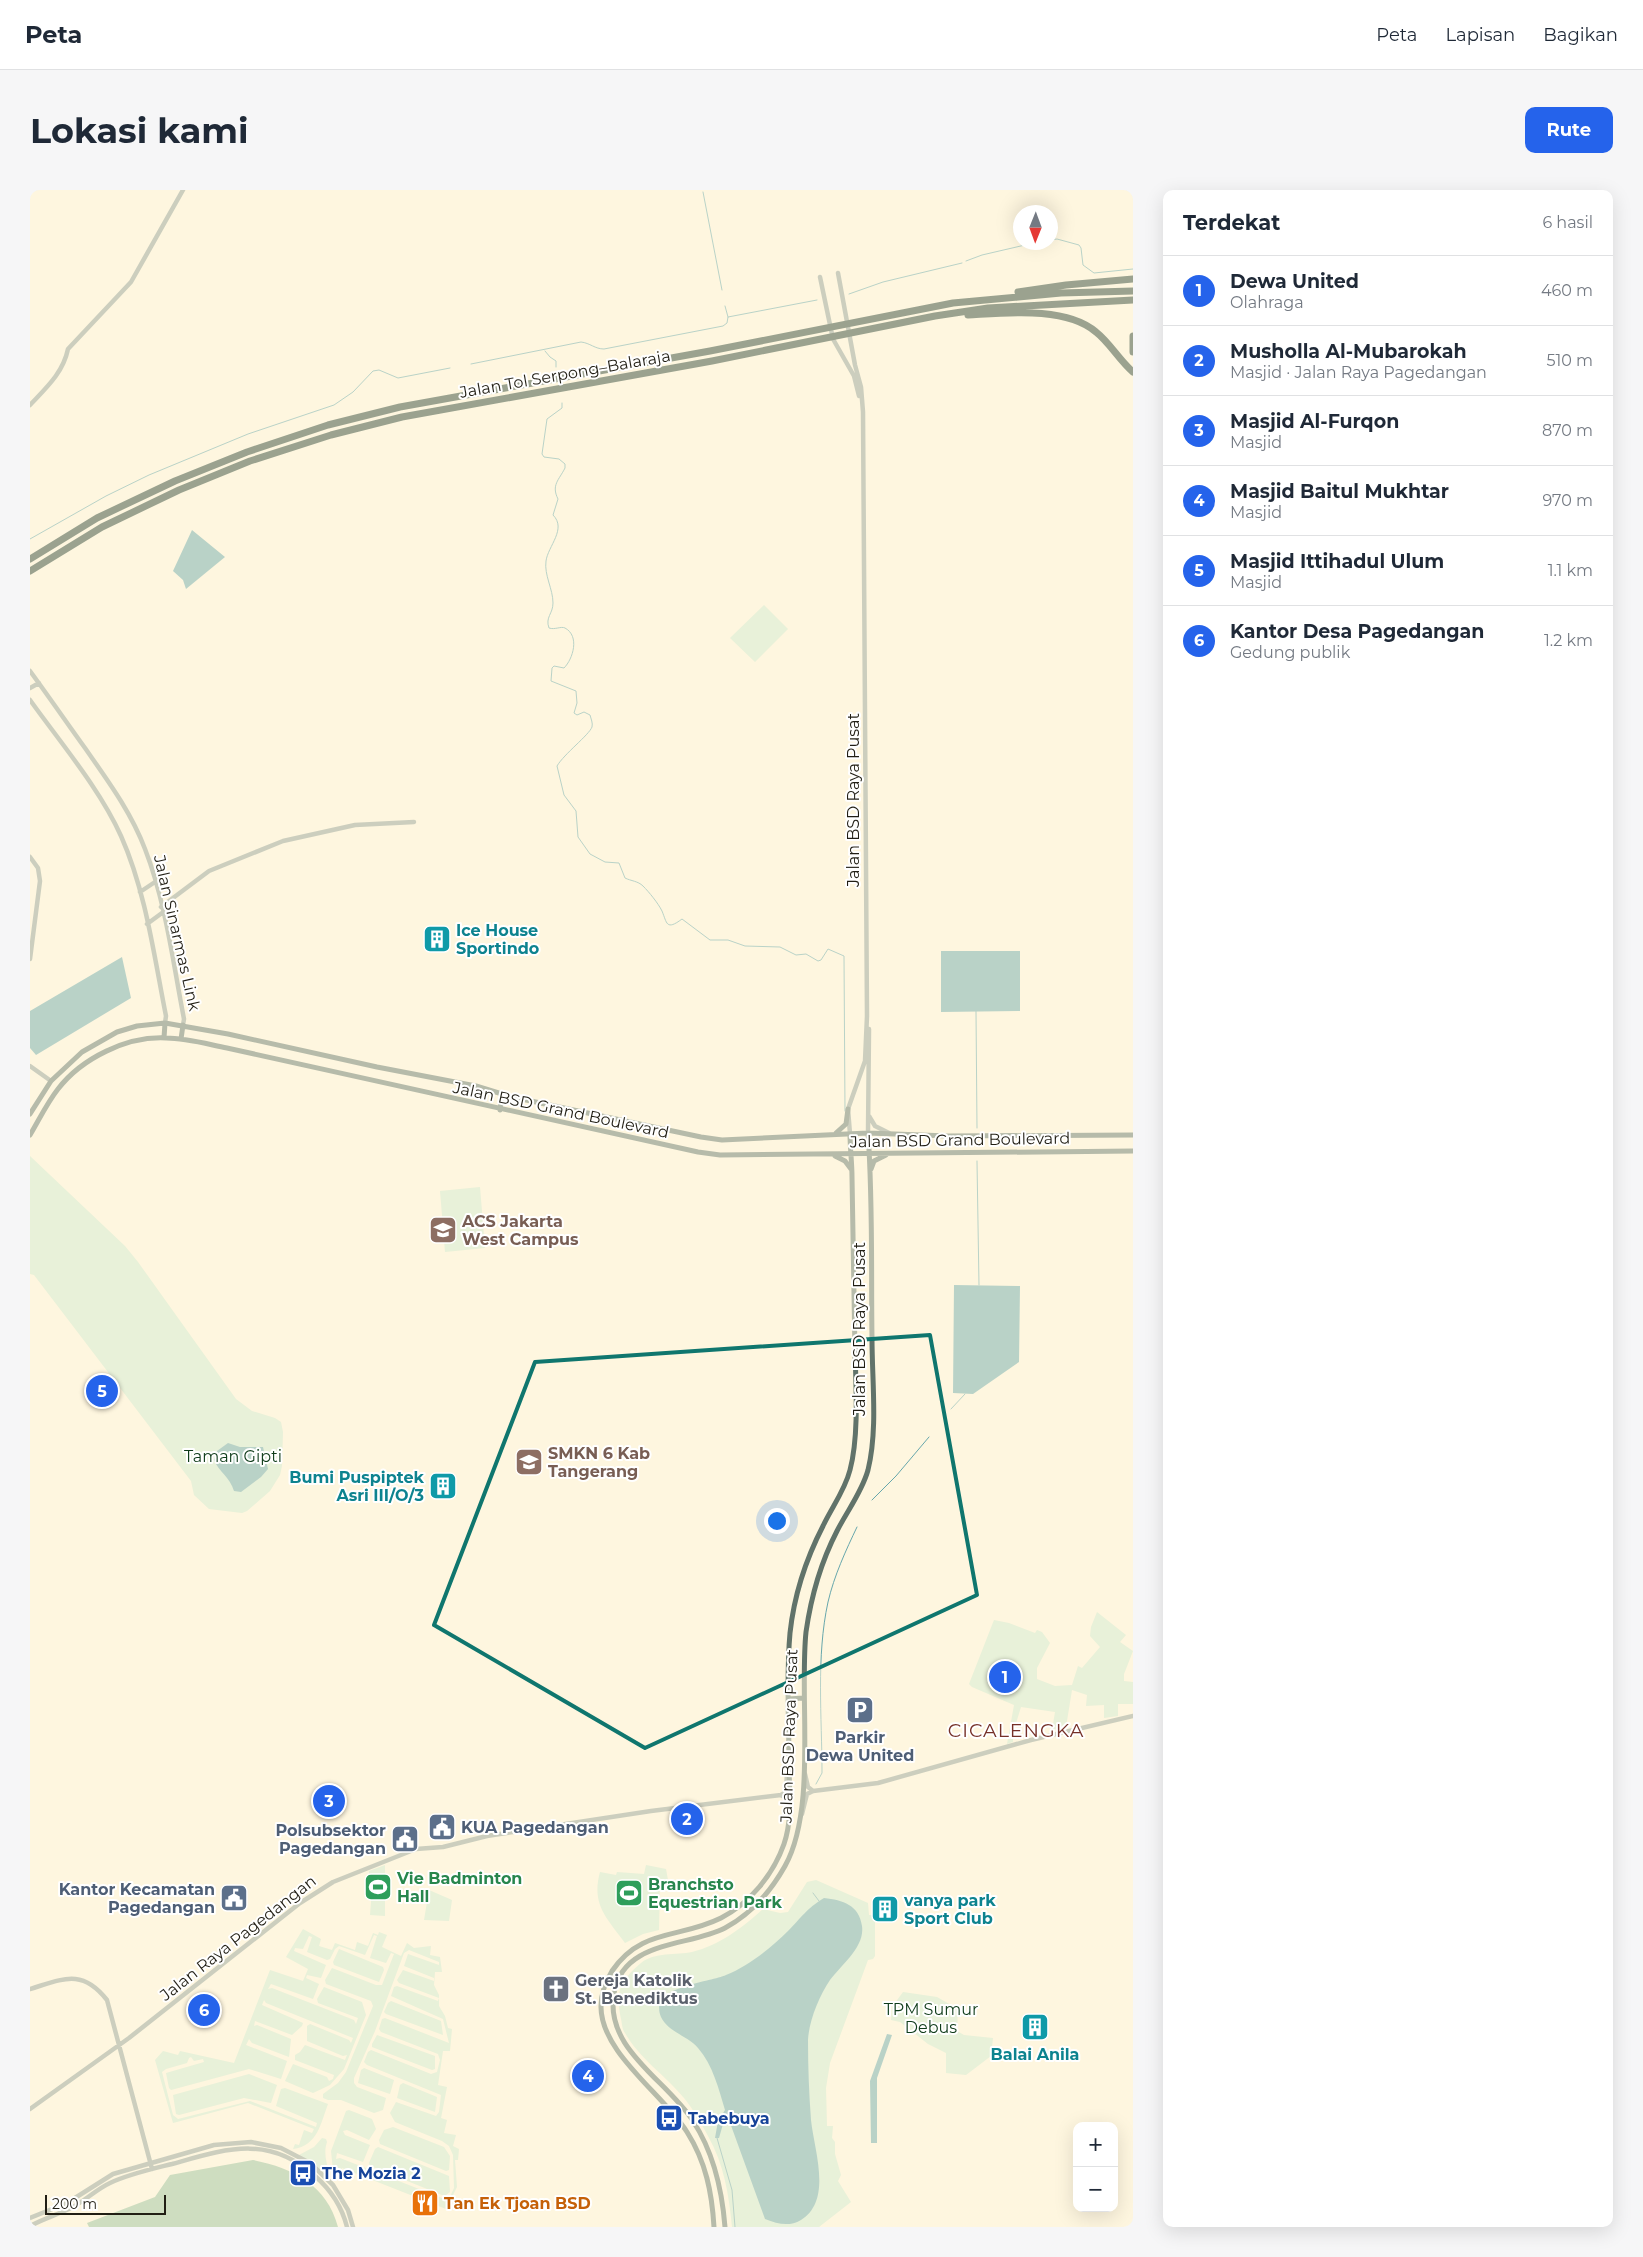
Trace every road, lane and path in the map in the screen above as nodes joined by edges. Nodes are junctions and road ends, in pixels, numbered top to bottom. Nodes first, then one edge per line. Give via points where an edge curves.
1 (183, 190) edge
2 (838, 273) dead end
3 (820, 278) dead end
4 (1133, 279) edge
5 (1133, 291) edge
6 (1133, 300) edge
7 (954, 303) junction
8 (936, 316) junction
9 (1133, 336) edge
10 (1133, 352) edge
11 (1133, 372) edge
12 (30, 404) edge
13 (863, 412) junction
14 (30, 559) edge
15 (30, 571) edge
16 (30, 671) edge
17 (39, 683) junction
18 (30, 688) edge
19 (30, 700) edge
20 (414, 822) dead end
21 (30, 857) edge
22 (155, 882) junction
23 (140, 892) junction
24 (161, 906) junction
25 (162, 913) junction
26 (147, 924) junction
27 (30, 959) edge
28 (867, 1016) junction
29 (165, 1024) junction
30 (183, 1025) junction
31 (164, 1038) junction
32 (181, 1039) junction
33 (30, 1066) edge
34 (51, 1081) junction
35 (502, 1095) junction
36 (848, 1109) junction
37 (500, 1110) junction
38 (868, 1113) junction
39 (30, 1114) edge
40 (850, 1134) junction
41 (868, 1134) junction
42 (890, 1134) junction
43 (30, 1135) edge
44 (828, 1135) junction
45 (1133, 1135) edge
46 (1133, 1151) edge
47 (830, 1154) junction
48 (852, 1154) junction
49 (870, 1154) junction
50 (889, 1154) junction
51 (852, 1172) junction
52 (870, 1172) junction
53 (803, 1698) junction
54 (789, 1699) junction
55 (1133, 1716) edge
56 (789, 1765) junction
57 (803, 1770) junction
58 (813, 1791) junction
59 (781, 1795) junction
60 (801, 1815) junction
61 (789, 1816) junction
62 (784, 1844) junction
63 (793, 1848) junction
64 (620, 1960) junction
65 (628, 1966) junction
66 (30, 1989) edge
67 (30, 2109) edge
68 (150, 2162) junction
69 (152, 2169) junction
70 (351, 2217) junction
71 (30, 2218) edge
72 (345, 2219) junction
73 (30, 2226) edge
74 (347, 2227) edge
75 (353, 2227) edge
76 (714, 2227) edge
77 (724, 2227) edge

1 - 12 street via 131,282 68,349 59,371
2 - 13 street
3 - 13 street via 830,330 854,376
4 - 7 highway via 1066,285
5 - 7 highway, Jalan Tol Serpong–Balaraja via 1061,293
6 - 8 highway, Jalan Tol Serpong–Balaraja via 988,308
7 - 14 highway, Jalan Tol Serpong–Balaraja via 400,407 328,425 175,481 97,518
8 - 11 highway via 1018,314 1071,318 1096,332
8 - 15 highway, Jalan Tol Serpong–Balaraja via 712,361 402,417 331,434 250,461 180,490 102,526
9 - 10 highway
13 - 28 street, Jalan BSD Raya Pusat
16 - 17 street, Jalan Sinarmas Link
17 - 18 street
17 - 22 street, Jalan Sinarmas Link via 124,806 145,848
19 - 23 street, Jalan Sinarmas Link via 110,814 129,854
20 - 24 street via 355,826 283,841 209,871
21 - 27 street via 38,868 40,881
22 - 23 street
22 - 24 street, Jalan Sinarmas Link
23 - 26 street, Jalan Sinarmas Link
24 - 25 street, Jalan Sinarmas Link
25 - 26 street
25 - 30 street, Jalan Sinarmas Link
26 - 29 street, Jalan Sinarmas Link
28 - 36 street via 865,1061
28 - 38 street
29 - 30 main road, Jalan BSD Grand Boulevard
29 - 31 main road
29 - 34 main road, Jalan BSD Grand Boulevard via 137,1026 104,1038 82,1052
30 - 32 main road
30 - 35 main road, Jalan BSD Grand Boulevard via 476,1086
31 - 32 main road, Jalan BSD Grand Boulevard
31 - 43 main road, Jalan BSD Grand Boulevard via 139,1040 120,1046 86,1063 59,1088
32 - 37 main road, Jalan BSD Grand Boulevard
33 - 34 street
34 - 39 main road, Jalan BSD Grand Boulevard
35 - 37 main road
35 - 44 main road, Jalan BSD Grand Boulevard via 722,1140
36 - 40 street
36 - 44 main road via 842,1130
37 - 47 main road, Jalan BSD Grand Boulevard via 720,1155
38 - 41 street
38 - 42 street via 875,1126
40 - 41 main road, Jalan BSD Grand Boulevard
40 - 44 main road, Jalan BSD Grand Boulevard
40 - 48 main road, Jalan BSD Raya Pusat
41 - 42 main road, Jalan BSD Grand Boulevard
41 - 49 main road, Jalan BSD Raya Pusat
42 - 45 main road, Jalan BSD Grand Boulevard
46 - 50 main road, Jalan BSD Grand Boulevard
47 - 48 main road, Jalan BSD Grand Boulevard
47 - 51 main road via 841,1158
48 - 49 main road, Jalan BSD Grand Boulevard
48 - 51 main road, Jalan BSD Raya Pusat
49 - 50 main road, Jalan BSD Grand Boulevard
49 - 52 main road, Jalan BSD Raya Pusat
50 - 52 main road via 874,1161
51 - 54 main road, Jalan BSD Raya Pusat via 856,1379 852,1459 846,1482 805,1567 796,1600 789,1655
52 - 53 main road, Jalan BSD Raya Pusat via 871,1454 864,1482 828,1549 812,1601 804,1653
53 - 54 main road
53 - 57 main road, Jalan BSD Raya Pusat
54 - 56 main road, Jalan BSD Raya Pusat
55 - 58 street via 1031,1740 878,1783
56 - 59 street via 786,1792
56 - 61 main road, Jalan BSD Raya Pusat
57 - 58 street via 808,1787
57 - 60 main road, Jalan BSD Raya Pusat
58 - 60 street via 807,1794
59 - 61 street via 786,1798
59 - 67 street, Jalan Raya Pagedangan via 651,1811 408,1851 333,1882 301,1902 129,2038
60 - 63 main road, Jalan BSD Raya Pusat
61 - 62 main road, Jalan BSD Raya Pusat
62 - 63 main road
62 - 64 main road, Jalan BSD Raya Pusat via 769,1875 742,1904 721,1918 691,1930 644,1941
63 - 65 main road, Jalan BSD Raya Pusat via 776,1882 747,1913 711,1934 656,1948
64 - 65 main road
64 - 76 main road, Jalan BSD Raya Pusat via 602,1995 602,2020 620,2055 669,2107 697,2149 706,2170
65 - 77 main road, Jalan BSD Raya Pusat via 613,1995 616,2027 632,2053 682,2106 700,2132 721,2188
66 - 68 street via 64,1979 78,1979 92,1984 107,2000
68 - 69 street
68 - 70 street via 225,2143 251,2142 281,2148 319,2170 337,2191
68 - 71 street via 113,2174 67,2203
69 - 72 street via 224,2149 266,2150 308,2170 334,2196
69 - 73 street via 110,2183 70,2209
70 - 72 street
70 - 75 street
72 - 74 street

